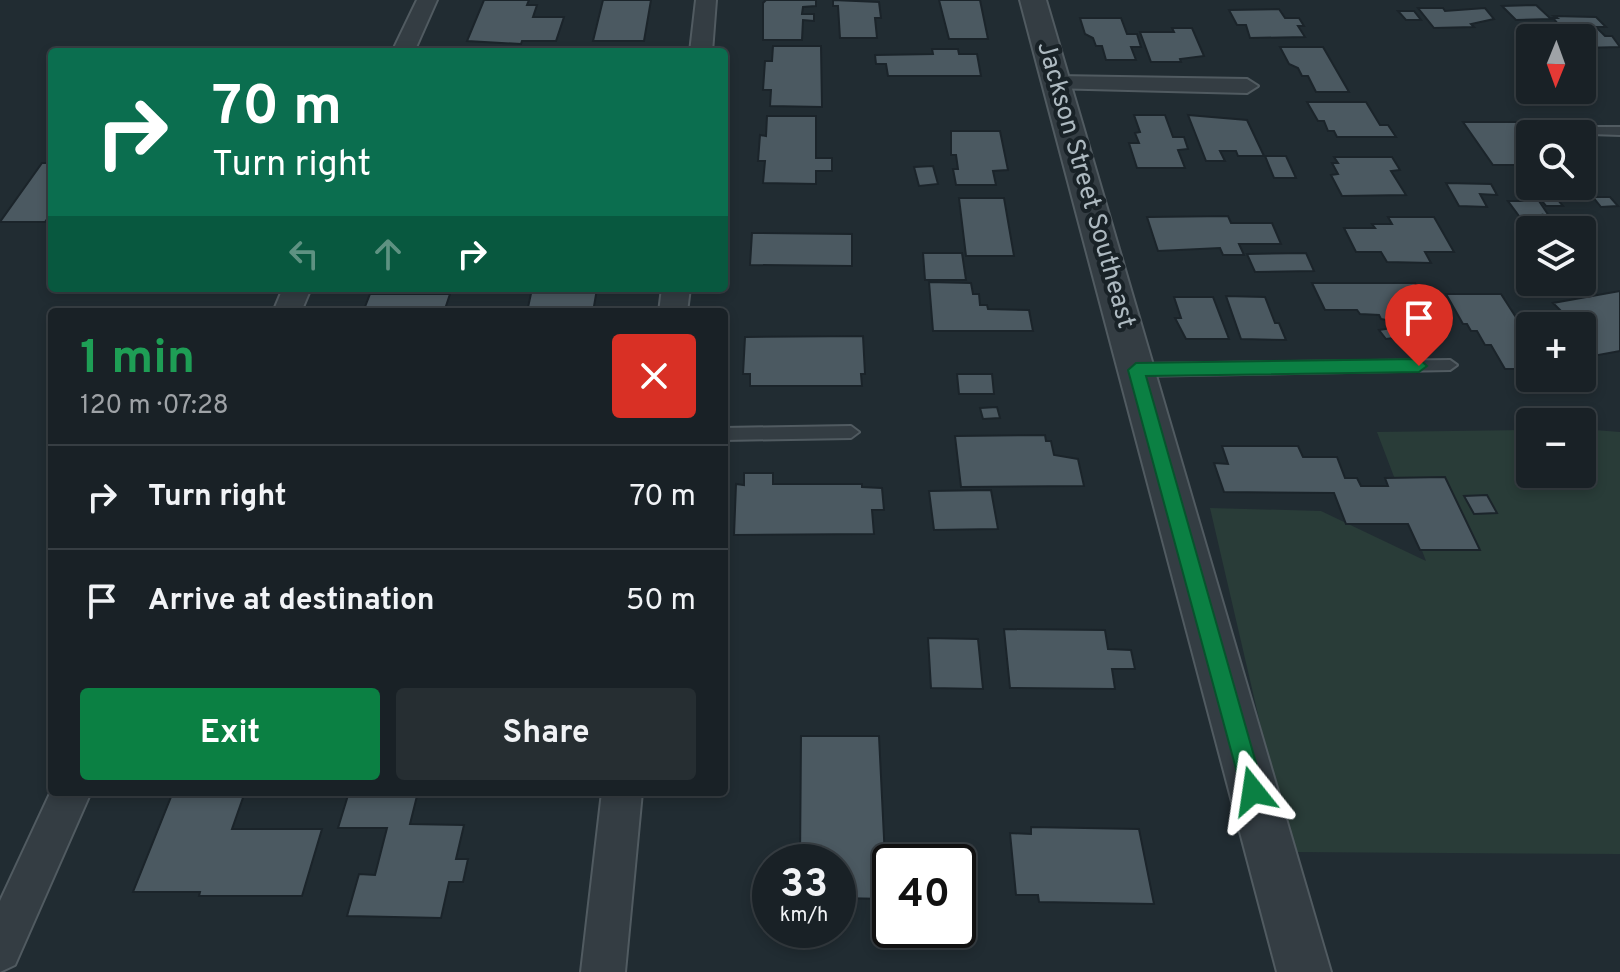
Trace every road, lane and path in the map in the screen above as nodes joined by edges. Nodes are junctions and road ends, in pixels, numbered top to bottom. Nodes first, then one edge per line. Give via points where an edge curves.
1 (427, 0) edge
2 (706, 0) edge
3 (1033, 0) edge
4 (405, 48) edge
5 (701, 48) edge
6 (1057, 83) junction
7 (1247, 86) dead end
8 (1596, 131) edge
9 (1620, 131) edge
10 (1450, 365) dead end
11 (1136, 370) junction
12 (851, 432) dead end
13 (728, 434) edge
14 (69, 796) edge
15 (622, 796) edge
16 (0, 950) edge
17 (603, 972) edge
18 (1304, 972) edge

1 - 4 street
2 - 5 street
3 - 6 street, Jackson Street Southeast
6 - 7 street
6 - 11 street, Jackson Street Southeast
8 - 9 lane
10 - 11 lane
11 - 18 street, Jackson Street Southeast
12 - 13 lane
14 - 16 street
15 - 17 street

